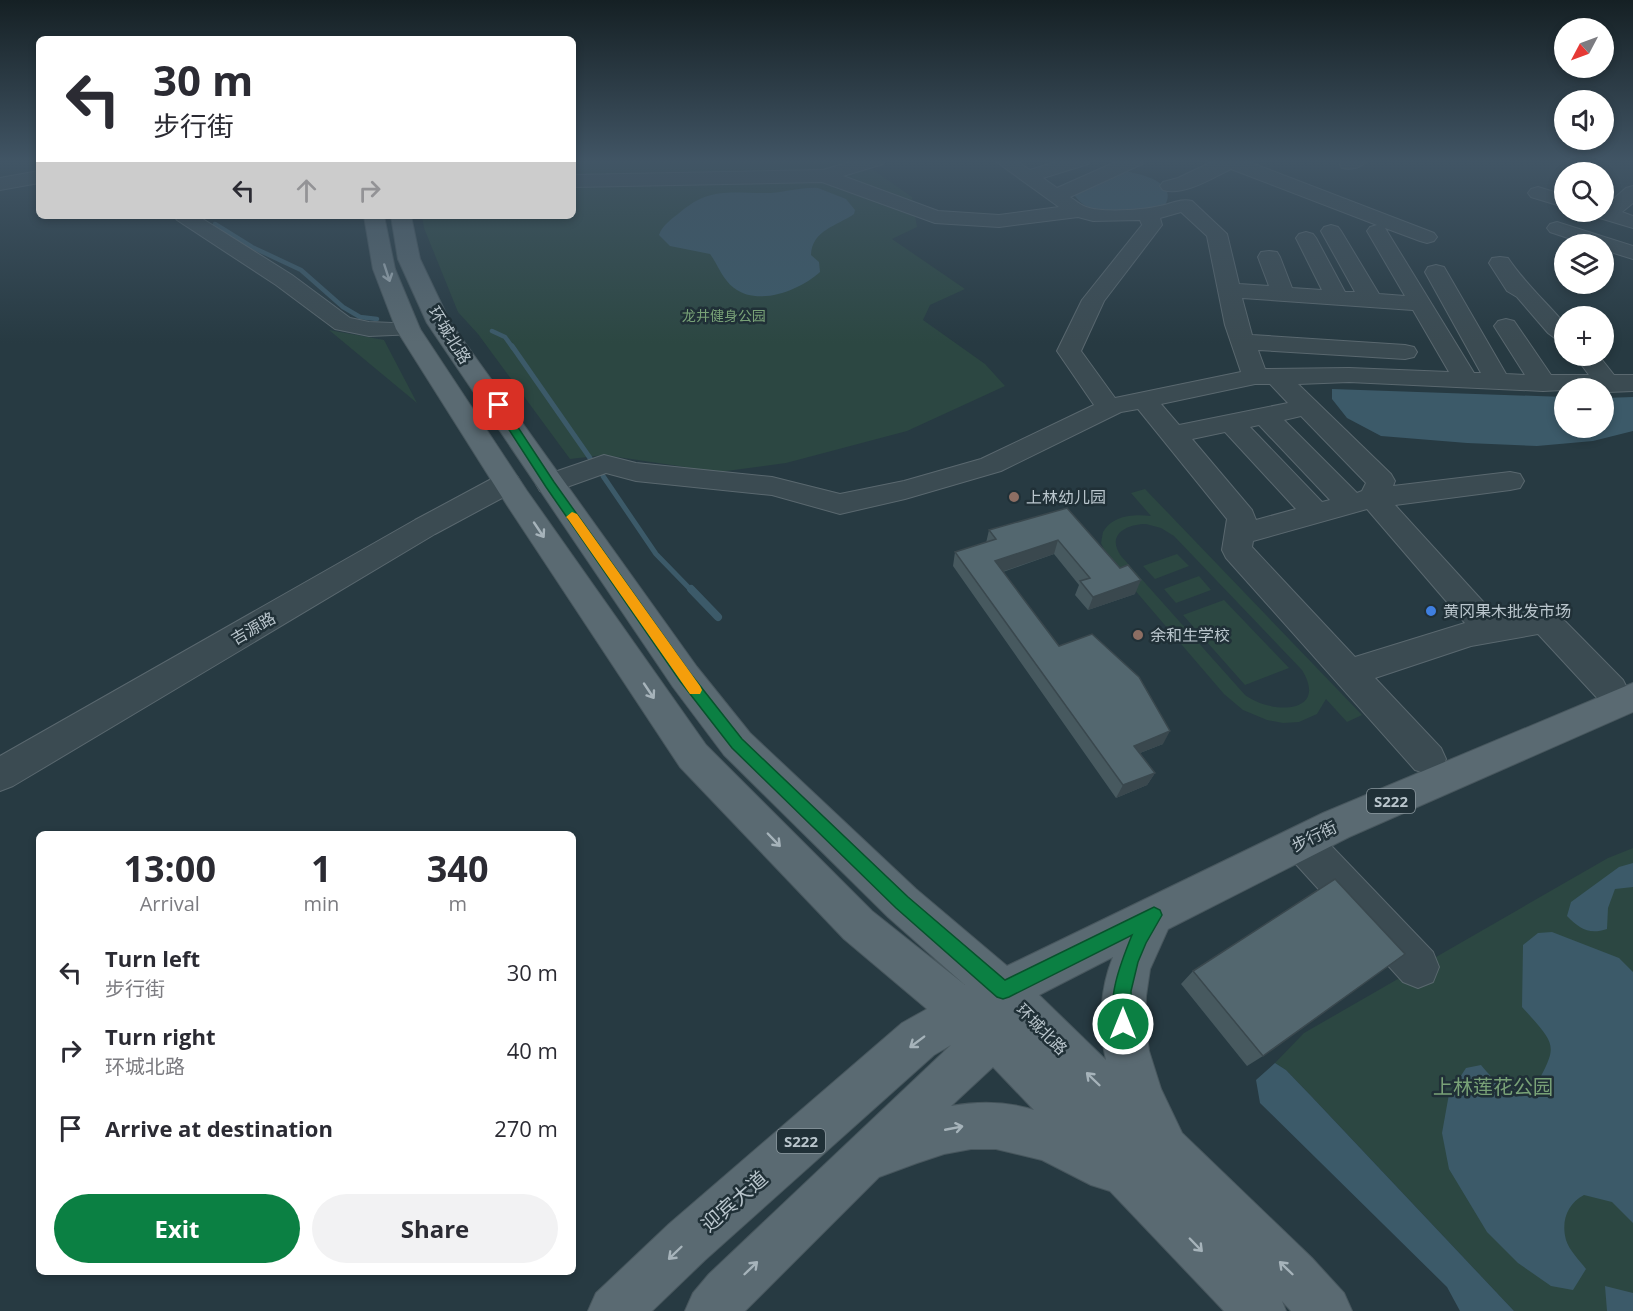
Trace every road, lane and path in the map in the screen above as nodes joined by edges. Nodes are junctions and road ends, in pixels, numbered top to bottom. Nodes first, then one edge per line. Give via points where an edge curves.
1 (201, 221) edge
2 (375, 221) edge
3 (403, 221) edge
4 (1151, 221) edge
5 (1203, 221) edge
6 (1386, 221) edge
7 (1566, 222) edge
8 (1331, 231) dead end
9 (1377, 231) dead end
10 (1427, 237) dead end
11 (1306, 238) dead end
12 (1633, 253) edge
13 (1269, 257) dead end
14 (1500, 263) dead end
15 (1436, 272) dead end
16 (1283, 294) junction
17 (1337, 298) junction
18 (1420, 304) junction
19 (1236, 316) junction
20 (1388, 321) junction
21 (1506, 326) dead end
22 (1554, 326) edge
23 (408, 329) junction
24 (1595, 366) edge
25 (1597, 366) edge
26 (1266, 377) junction
27 (1418, 378) junction
28 (1466, 380) junction
29 (1498, 381) junction
30 (1543, 383) junction
31 (1617, 385) edge
32 (1144, 400) junction
33 (1307, 407) junction
34 (1109, 408) junction
35 (1265, 416) junction
36 (1231, 423) junction
37 (1173, 435) junction
38 (1510, 481) dead end
39 (550, 484) junction
40 (512, 490) junction
41 (1361, 501) junction
42 (1316, 513) junction
43 (1239, 535) junction
44 (1489, 630) junction
45 (1347, 673) junction
46 (1622, 693) edge
47 (1428, 759) dead end
48 (0, 775) edge
49 (1307, 848) dead end
50 (1154, 915) junction
51 (1418, 967) dead end
52 (1003, 990) junction
53 (995, 1037) junction
54 (844, 1178) junction
55 (1168, 1183) junction
56 (614, 1311) edge
57 (711, 1311) edge
58 (1260, 1311) edge
59 (1326, 1311) edge

1 - 23 street via 343,324
2 -> 23 main road, 环城北路 via 384,269
3 - 39 main road, 环城北路 via 409,259 439,323
4 - 34 street via 1152,225 1094,300 1069,351
5 - 19 street via 1217,234
6 - 10 street
7 - 12 street via 1557,228
8 - 20 street
9 - 18 street
11 - 17 street
13 - 16 street
14 - 22 street via 1515,286
15 - 29 street
16 - 17 street
16 - 19 street
17 - 20 street
18 - 20 street
18 - 28 street
19 - 20 street
19 - 20 street
19 - 26 street
20 - 27 street
21 - 30 street
23 - 40 main road, 环城北路
24 - 31 street
25 - 31 street
26 - 27 street
26 - 32 street
26 - 33 street
27 - 28 street
28 - 29 street
29 - 30 street
30 - 31 street
32 - 34 street
32 - 37 street
33 - 35 street
33 - 41 street via 1381,482
34 - 39 street via 991,465 840,504 772,486 636,472 604,464
35 - 36 street
35 - 41 street
36 - 37 street
36 - 42 street
37 - 43 street via 1242,517
38 - 41 street
39 - 40 main road
39 - 52 main road, 环城北路 via 685,677 737,744 902,903
40 - 48 street, 吉源路 via 425,527
40 -> 53 main road, 环城北路 via 693,756 858,926
41 - 42 street
41 - 44 street
42 - 43 street
43 - 45 street via 1237,549
44 - 45 street
44 - 46 street via 1545,621
45 - 47 street
46 - 50 main road, 步行街 / S222 via 1336,825
49 - 51 street
50 - 52 main road, 步行街 / S222
50 - 55 main road via 1129,962 1123,991 1123,1024 1128,1059 1140,1096 1157,1129
55 -> 52 main road, 环城北路
52 -> 56 main road, 迎宾大道 / S222 via 918,1039
53 - 54 main road via 955,1070
53 - 55 main road, 环城北路
54 -> 55 main road via 880,1154 919,1136 956,1126 996,1124 1037,1132 1117,1173
57 -> 54 main road
55 -> 58 main road, 环城北路
59 -> 55 main road, 环城北路 via 1294,1276

